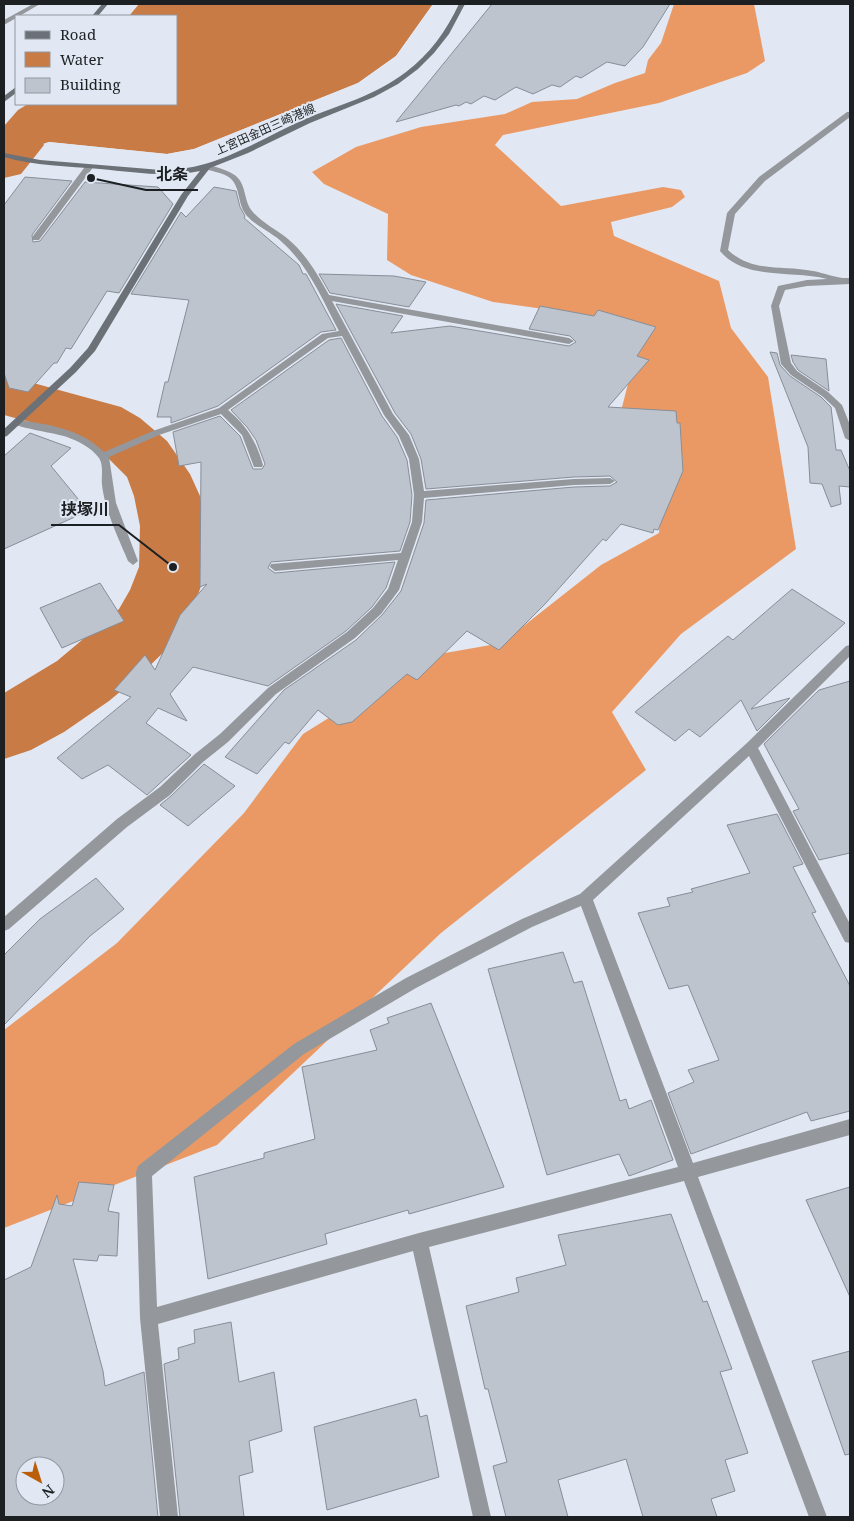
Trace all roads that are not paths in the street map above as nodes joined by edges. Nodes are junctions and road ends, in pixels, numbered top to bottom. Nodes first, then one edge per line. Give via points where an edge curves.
1 (37, 4) edge
2 (105, 4) edge
3 (462, 4) edge
4 (17, 15) edge
5 (96, 15) edge
6 (15, 16) edge
7 (4, 22) edge
8 (15, 90) edge
9 (4, 100) edge
10 (850, 114) edge
11 (4, 154) edge
12 (90, 166) junction
13 (207, 166) junction
14 (36, 238) dead end
15 (846, 281) edge
16 (326, 297) junction
17 (344, 333) junction
18 (569, 341) dead end
19 (222, 410) junction
20 (21, 420) junction
21 (4, 434) edge
22 (850, 438) edge
23 (103, 456) junction
24 (258, 466) dead end
25 (610, 481) dead end
26 (419, 495) junction
27 (405, 557) junction
28 (132, 561) dead end
29 (274, 567) dead end
30 (850, 649) edge
31 (752, 747) junction
32 (585, 898) junction
33 (4, 925) edge
34 (850, 937) edge
35 (850, 1127) edge
36 (688, 1172) junction
37 (420, 1241) junction
38 (149, 1318) junction
39 (169, 1517) edge
40 (482, 1517) edge
41 (818, 1517) edge

1 - 4 street
2 - 5 main road
3 - 13 main road, 上宮田金田三崎港線 via 426,59 394,84
6 - 7 street
8 - 9 main road
10 - 15 street via 762,179 731,213 724,243 724,251 730,258 742,264 813,273
11 - 12 main road, 上宮田金田三崎港線 via 28,160
12 - 13 main road, 上宮田金田三崎港線 via 168,172
12 - 14 street
13 - 16 street via 232,176 240,187 244,206 250,214 287,242 303,260
13 - 20 main road via 92,348
15 - 22 street via 781,288 775,306 786,364 794,374 839,407
16 - 17 street
16 - 18 street
17 - 19 street via 325,336
17 - 26 street via 389,415 404,435 414,459
19 - 23 street via 142,438
19 - 24 street via 252,439
20 - 21 main road
20 - 23 street via 90,444
23 - 28 street via 107,466 107,486
25 - 26 street
26 - 27 street via 417,522
27 - 29 street
27 - 33 street via 393,590 350,635 272,691 165,791 122,823
30 - 31 street
31 - 32 street
31 - 34 street
32 - 36 street
32 - 38 street via 527,923 411,984 300,1049 144,1172
35 - 36 street
36 - 37 street
36 - 41 street
37 - 38 street
37 - 40 street
38 - 39 street

